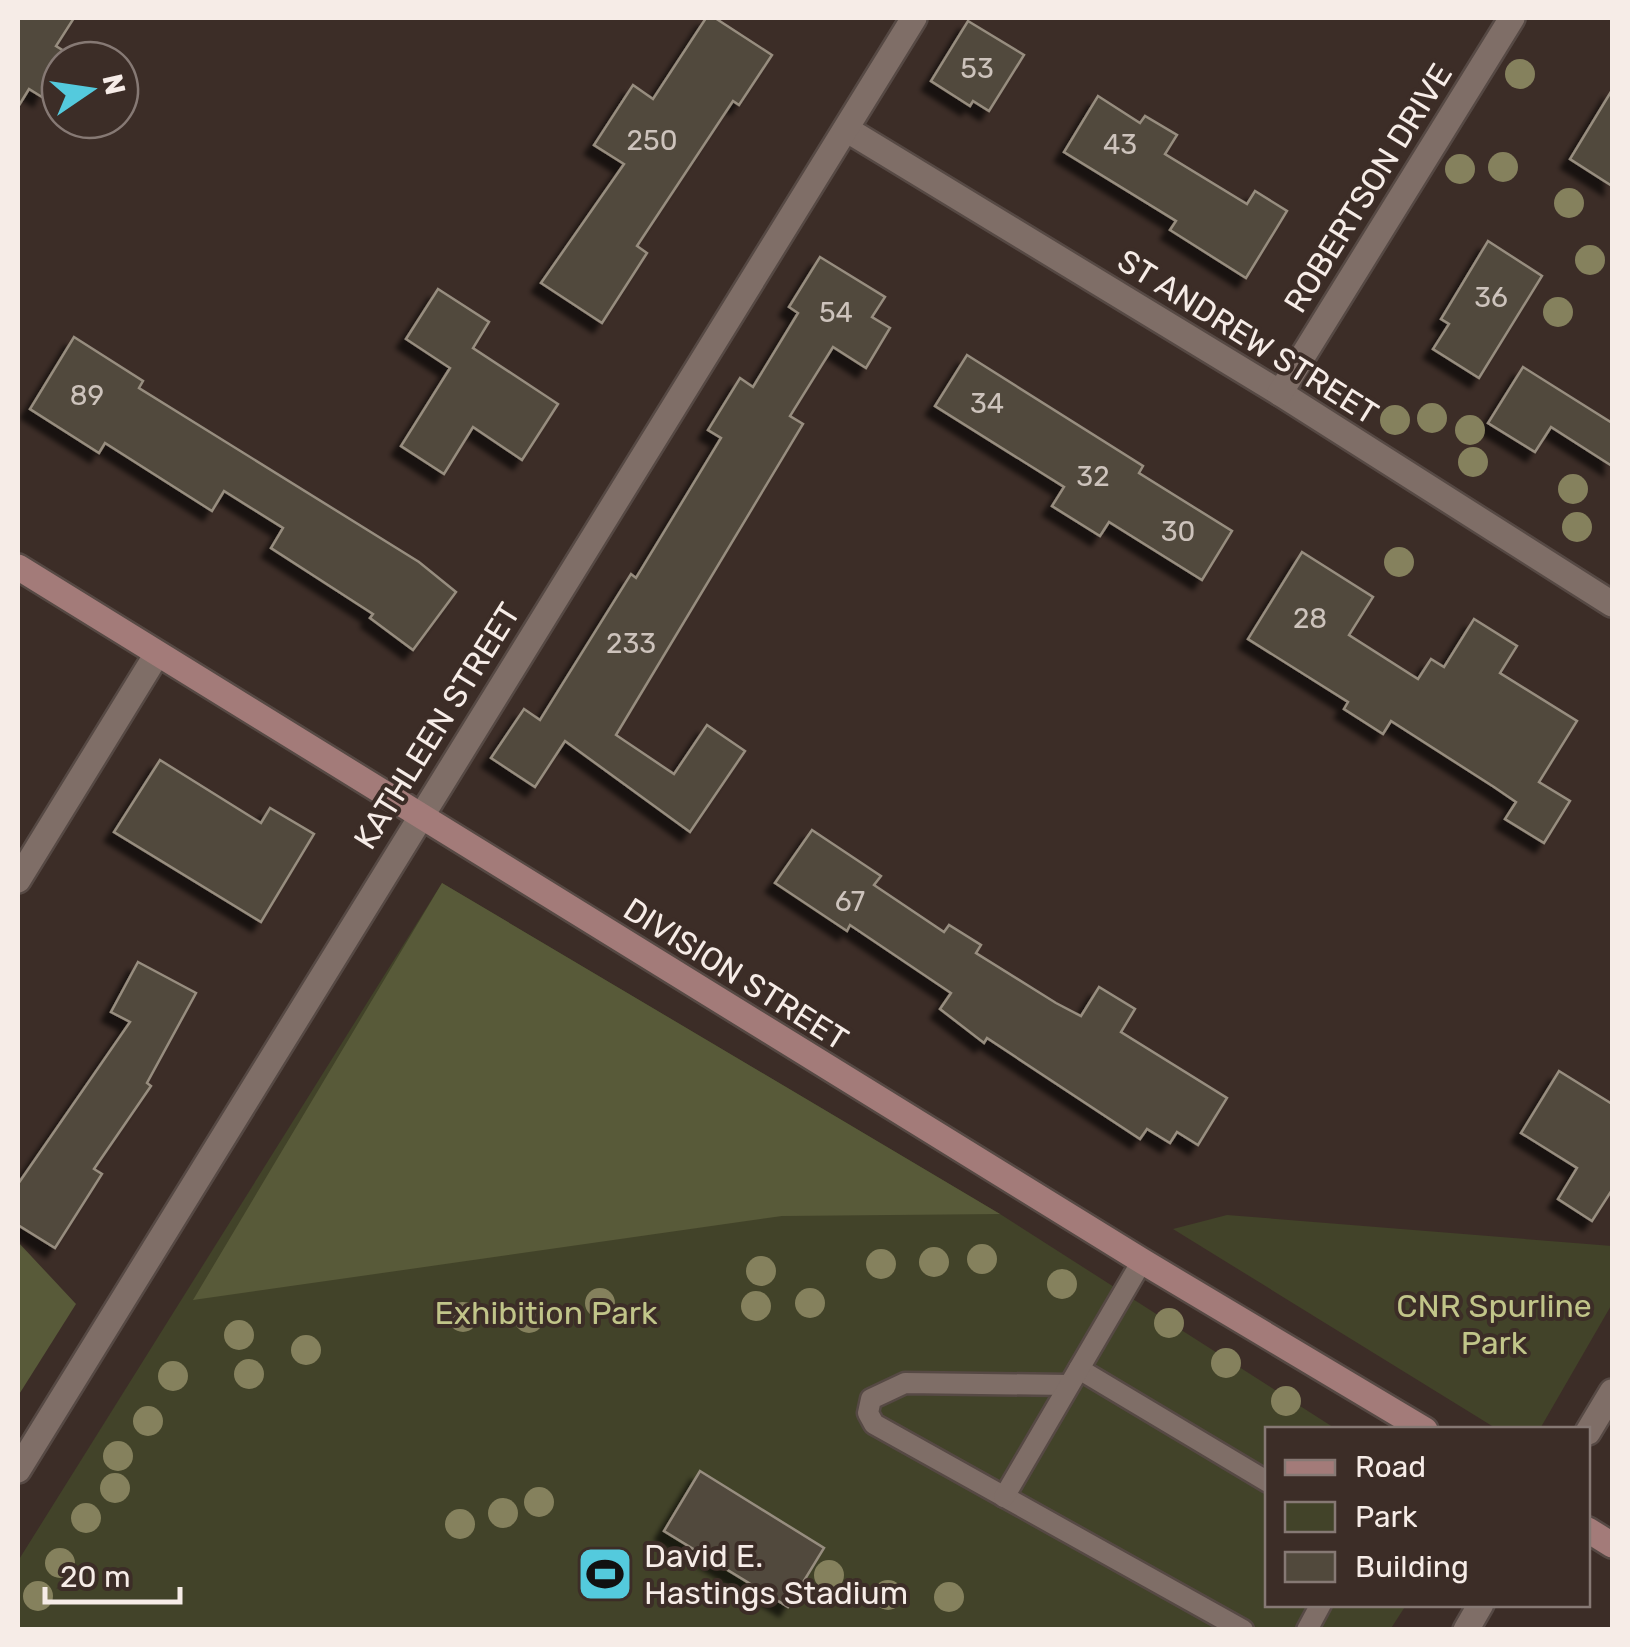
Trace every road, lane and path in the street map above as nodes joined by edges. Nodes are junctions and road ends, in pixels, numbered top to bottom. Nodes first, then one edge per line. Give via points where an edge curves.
1 (914, 18) edge
2 (1512, 18) edge
3 (846, 129) junction
4 (1280, 393) junction
5 (18, 567) edge
6 (1612, 604) edge
7 (157, 654) junction
8 (419, 817) junction
9 (18, 880) edge
10 (1142, 1261) junction
11 (1074, 1377) junction
12 (1612, 1392) edge
13 (1420, 1427) edge
14 (1590, 1429) edge
15 (18, 1470) edge
16 (1265, 1480) edge
17 (1004, 1497) junction
18 (1590, 1531) edge
19 (1612, 1545) edge
20 (1319, 1607) edge
21 (1479, 1607) edge
22 (1242, 1630) edge
23 (1307, 1630) edge
24 (1466, 1630) edge

1 - 3 street, KATHLEEN STREET
2 - 4 street, ROBERTSON DRIVE
3 - 4 street, ST ANDREW STREET
3 - 8 street, KATHLEEN STREET
4 - 6 street, ST ANDREW STREET
5 - 7 street, DIVISION STREET
7 - 8 street, DIVISION STREET
7 - 9 street
8 - 10 street, DIVISION STREET
8 - 15 street, KATHLEEN STREET
10 - 11 lane
10 - 13 street, DIVISION STREET
11 - 16 lane
11 - 17 lane
11 - 17 lane via 905,1384 872,1399 868,1413 874,1424
12 - 14 street
17 - 22 lane
18 - 19 street
20 - 23 lane
21 - 24 street

